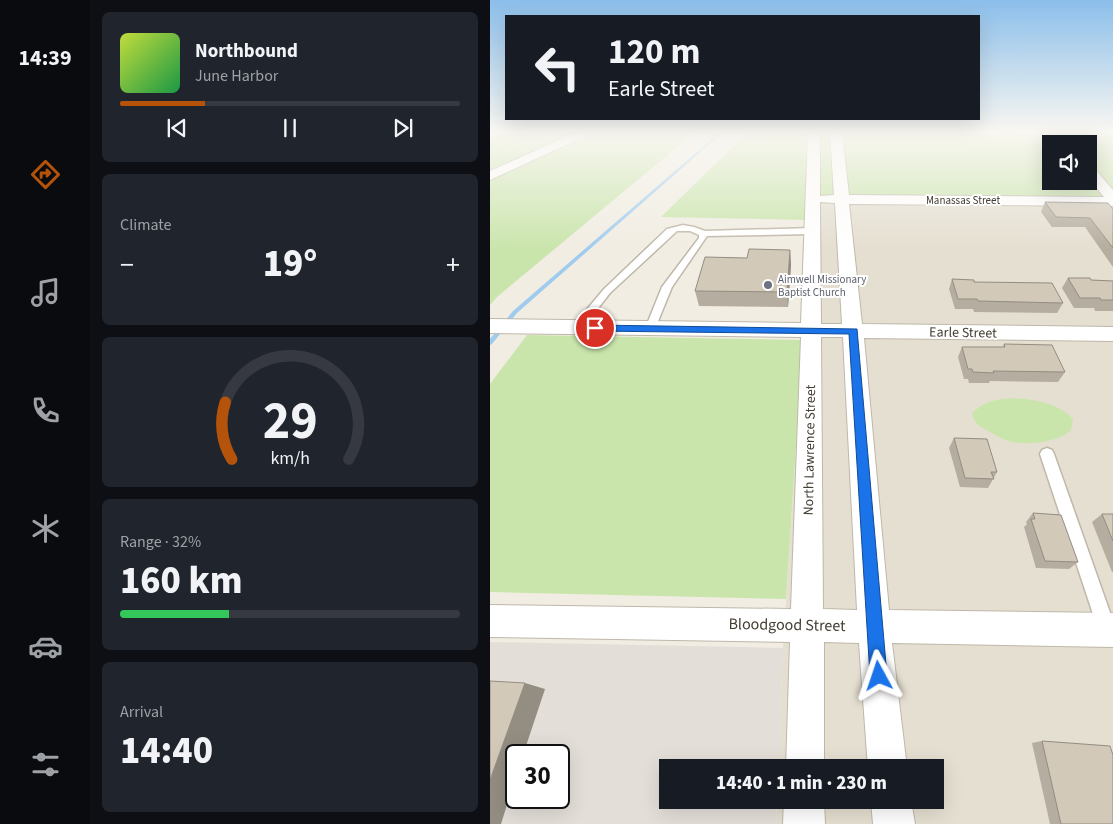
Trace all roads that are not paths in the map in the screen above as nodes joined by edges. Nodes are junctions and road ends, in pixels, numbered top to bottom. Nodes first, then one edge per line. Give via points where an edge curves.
1 (813, 171) edge
2 (839, 171) edge
3 (1097, 181) edge
4 (812, 199) junction
5 (841, 199) junction
6 (1113, 200) edge
7 (812, 231) junction
8 (704, 234) junction
9 (490, 326) edge
10 (577, 328) junction
11 (650, 329) junction
12 (813, 331) junction
13 (853, 331) junction
14 (1113, 334) edge
15 (1047, 454) dead end
16 (490, 621) edge
17 (807, 625) junction
18 (874, 626) junction
19 (1111, 635) edge
20 (805, 759) edge
21 (887, 759) edge
22 (804, 809) edge
23 (892, 809) edge
24 (804, 824) edge
25 (894, 824) edge

1 - 4 street, North Lawrence Street
2 - 5 street
3 - 6 street
4 - 5 street, Manassas Street
4 - 7 street, North Lawrence Street
5 - 6 street, Manassas Street
5 - 13 street
7 - 8 lane
7 - 12 street, North Lawrence Street
8 - 10 lane via 679,227 670,231 607,291
8 - 11 lane via 667,287
9 - 10 street, Earle Street
10 - 11 street, Earle Street
11 - 12 street, Earle Street
12 - 13 street, Earle Street
12 - 17 street, North Lawrence Street
13 - 14 street, Earle Street
13 - 18 street
15 - 19 lane
16 - 17 street, Bloodgood Street
17 - 18 street, Bloodgood Street
17 - 20 street, North Lawrence Street
18 - 19 street, Bloodgood Street
18 - 21 street
22 - 24 street
23 - 25 street

